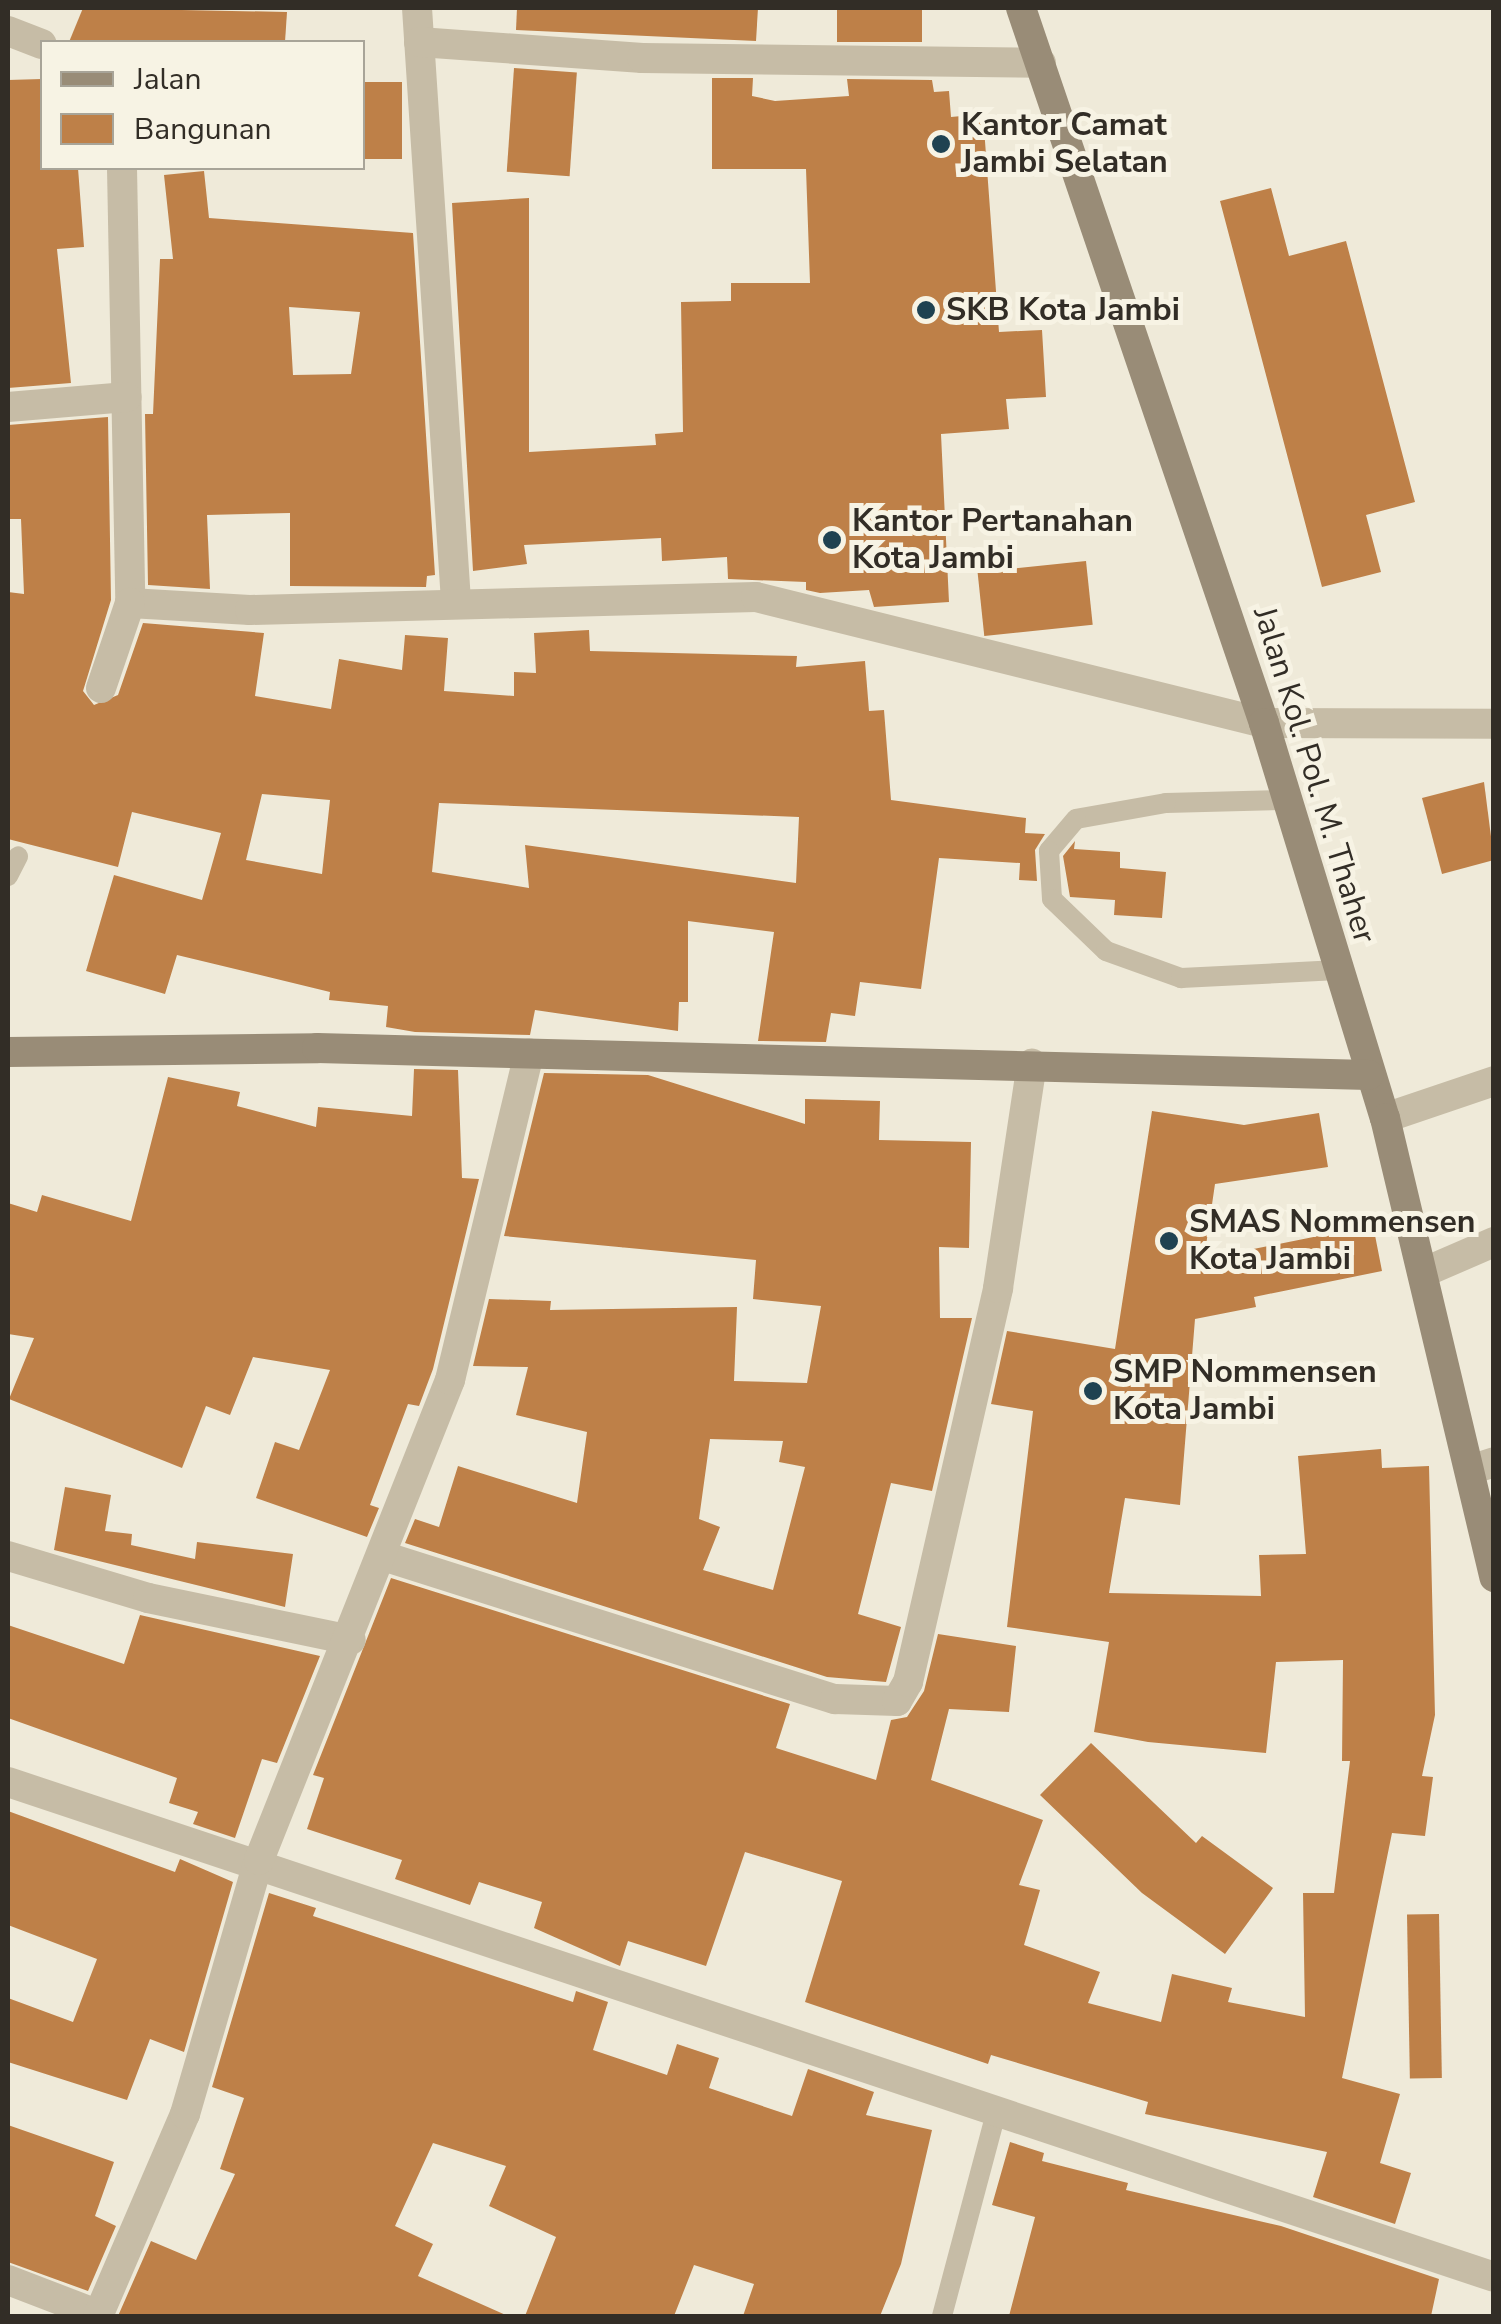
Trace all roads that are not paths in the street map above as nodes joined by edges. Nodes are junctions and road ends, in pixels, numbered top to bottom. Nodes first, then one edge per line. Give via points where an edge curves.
1 (418, 8) edge
2 (1021, 8) edge
3 (8, 31) edge
4 (419, 42) junction
5 (40, 43) edge
6 (1041, 63) junction
7 (122, 170) edge
8 (127, 397) junction
9 (8, 407) edge
10 (130, 602) junction
11 (456, 602) junction
12 (101, 688) dead end
13 (1264, 723) junction
14 (1494, 724) edge
15 (1284, 800) junction
16 (18, 856) dead end
17 (8, 876) edge
18 (1338, 970) junction
19 (8, 1052) edge
20 (529, 1053) junction
21 (1032, 1064) junction
22 (1368, 1075) junction
23 (1494, 1081) edge
24 (1385, 1118) junction
25 (1494, 1242) edge
26 (1427, 1271) junction
27 (1483, 1466) edge
28 (8, 1556) edge
29 (383, 1556) junction
30 (1494, 1577) edge
31 (352, 1640) junction
32 (8, 1782) edge
33 (260, 1860) junction
34 (997, 2110) junction
35 (1494, 2277) edge
36 (8, 2280) edge
37 (99, 2316) edge
38 (942, 2316) edge

1 - 4 street
2 - 6 street, Jalan Kol. Pol. M. Thaher
3 - 5 street
4 - 6 street via 642,58
4 - 11 street
6 - 13 street, Jalan Kol. Pol. M. Thaher
7 - 8 street
8 - 9 street
8 - 10 street
10 - 11 street via 250,610
10 - 12 street
11 - 13 street via 712,596 796,603
13 - 14 street
13 - 15 street, Jalan Kol. Pol. M. Thaher
15 - 18 street, Jalan Kol. Pol. M. Thaher
15 - 18 lane via 1166,803 1076,819 1049,852 1052,898 1106,951 1181,978
16 - 17 lane
18 - 22 street, Jalan Kol. Pol. M. Thaher
19 - 20 street
20 - 21 street
20 - 29 street via 450,1380
21 - 22 street
21 - 29 street via 998,1288 908,1682 897,1701 835,1699
22 - 24 street, Jalan Kol. Pol. M. Thaher
23 - 24 street
24 - 26 street, Jalan Kol. Pol. M. Thaher
25 - 26 street
26 - 27 street, Jalan Kol. Pol. M. Thaher
27 - 30 street, Jalan Kol. Pol. M. Thaher
28 - 31 street via 148,1598
29 - 31 street
31 - 33 street
32 - 33 street
33 - 34 street
33 - 37 street via 186,2114
34 - 35 street
34 - 38 lane
36 - 37 street

